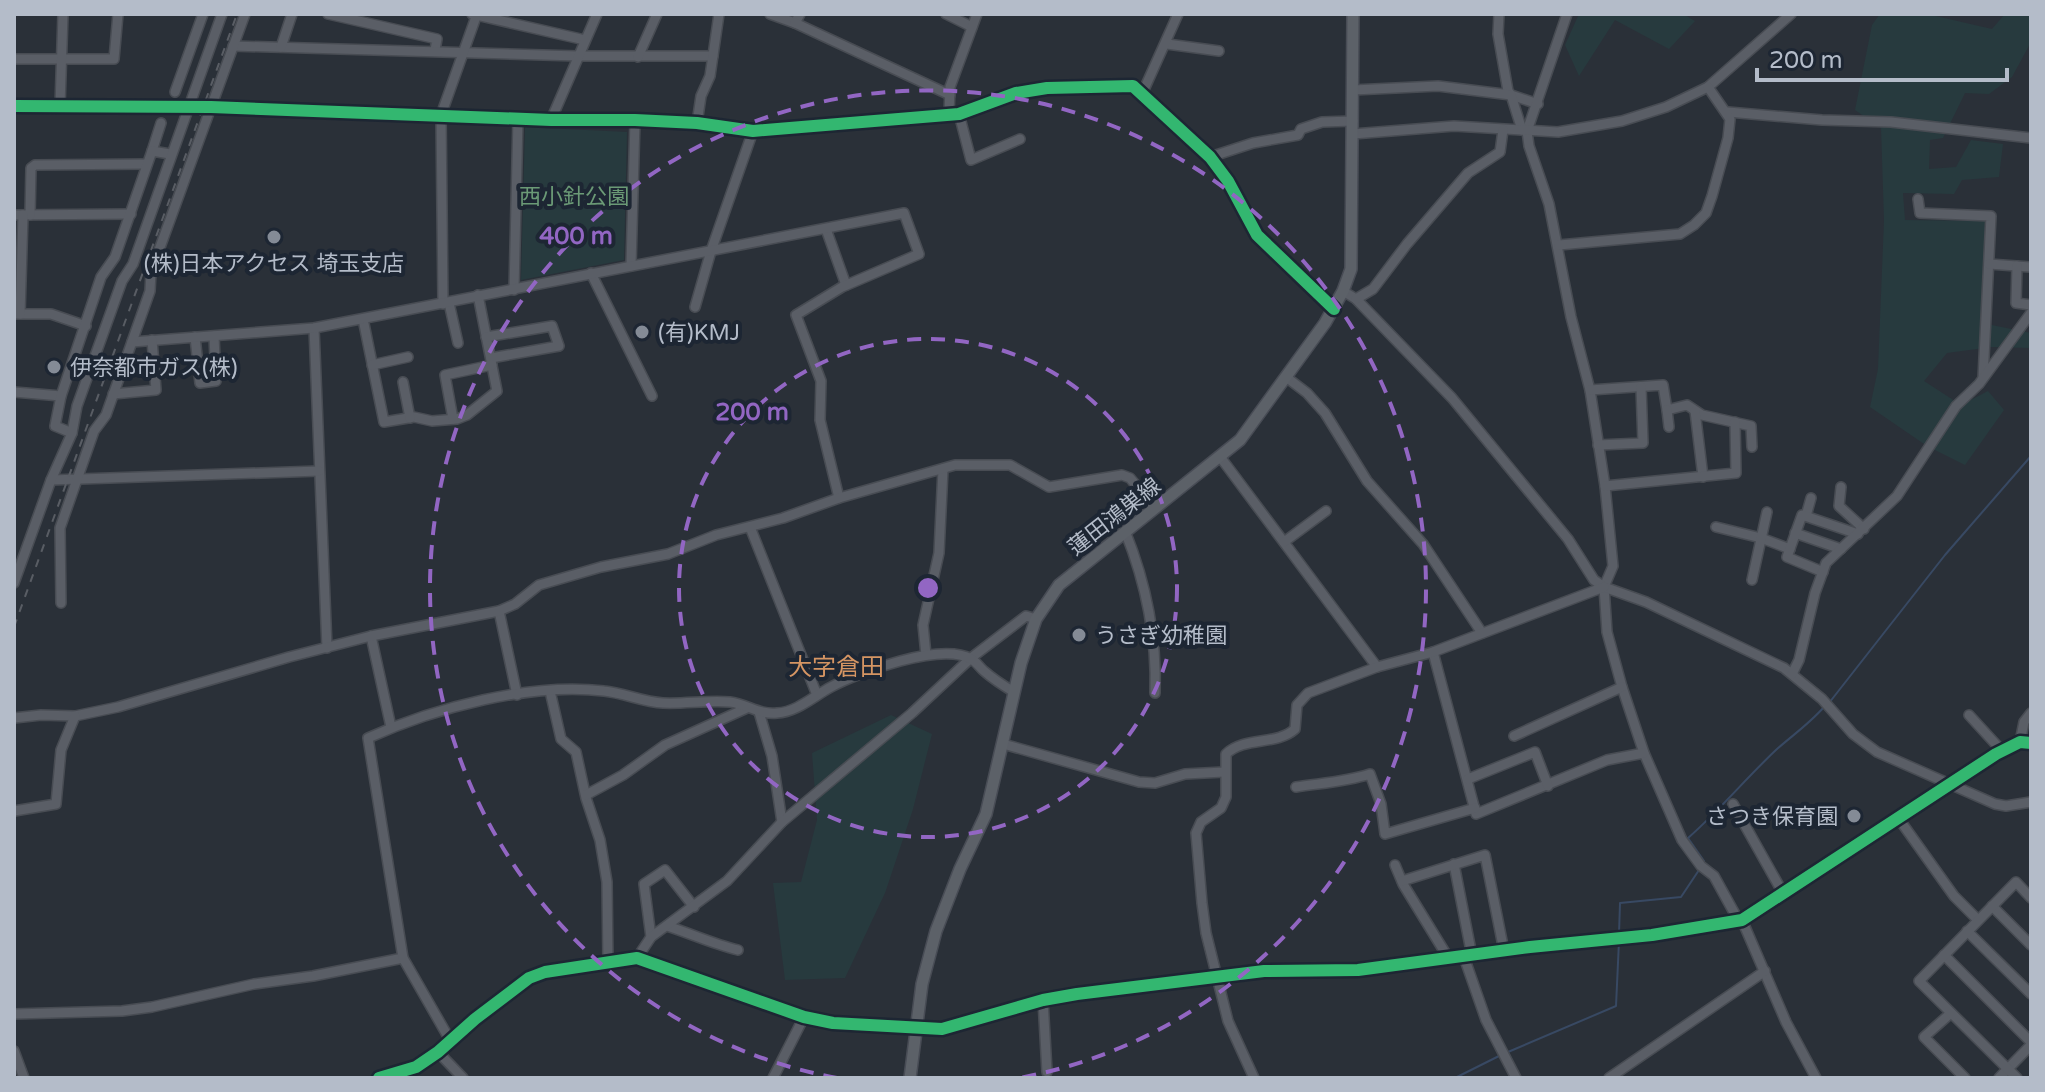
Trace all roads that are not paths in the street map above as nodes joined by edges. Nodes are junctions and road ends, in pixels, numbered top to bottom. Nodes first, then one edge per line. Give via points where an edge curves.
1 (63, 14) edge
2 (118, 14) edge
3 (203, 14) edge
4 (222, 14) edge
5 (245, 14) edge
6 (292, 14) edge
7 (328, 14) edge
8 (476, 14) edge
9 (597, 14) edge
10 (657, 14) edge
11 (719, 14) edge
12 (770, 14) edge
13 (946, 14) edge
14 (977, 14) edge
15 (1178, 14) edge
16 (1353, 14) edge
17 (1498, 14) edge
18 (1567, 14) edge
19 (1785, 16) edge
20 (797, 19) edge
21 (972, 27) junction
22 (585, 40) junction
23 (1167, 44) junction
24 (233, 46) junction
25 (281, 47) junction
26 (435, 50) junction
27 (464, 50) junction
28 (1219, 51) dead end
29 (578, 56) junction
30 (713, 56) junction
31 (638, 57) junction
32 (14, 59) edge
33 (62, 59) junction
34 (1708, 87) junction
35 (1353, 90) junction
36 (175, 92) dead end
37 (1142, 94) junction
38 (950, 95) junction
39 (1511, 95) junction
40 (1538, 104) junction
41 (14, 106) edge
42 (60, 106) junction
43 (187, 107) junction
44 (211, 107) junction
45 (1728, 112) junction
46 (954, 114) junction
47 (441, 115) junction
48 (518, 118) junction
49 (551, 120) junction
50 (635, 120) junction
51 (161, 123) dead end
52 (697, 123) junction
53 (1353, 128) junction
54 (1503, 130) junction
55 (1525, 130) junction
56 (753, 131) junction
57 (2031, 138) edge
58 (1020, 139) dead end
59 (152, 151) junction
60 (170, 154) junction
61 (1210, 157) junction
62 (147, 164) junction
63 (1918, 199) dead end
64 (131, 214) junction
65 (23, 215) edge
66 (826, 229) junction
67 (1559, 245) junction
68 (711, 251) junction
69 (1989, 264) junction
70 (17, 265) edge
71 (631, 266) junction
72 (2017, 266) junction
73 (2030, 267) edge
74 (591, 273) junction
75 (846, 285) junction
76 (514, 290) junction
77 (1343, 291) junction
78 (478, 295) junction
79 (1356, 299) junction
80 (446, 304) junction
81 (2031, 305) edge
82 (695, 307) dead end
83 (1334, 309) junction
84 (2031, 313) edge
85 (17, 314) edge
86 (363, 319) junction
87 (86, 326) junction
88 (314, 328) junction
89 (214, 336) junction
90 (195, 337) junction
91 (486, 337) junction
92 (152, 340) junction
93 (132, 342) junction
94 (458, 343) dead end
95 (408, 357) dead end
96 (491, 362) junction
97 (372, 365) junction
98 (1286, 377) junction
99 (1983, 378) junction
100 (403, 382) dead end
101 (1641, 387) junction
102 (1590, 390) junction
103 (14, 392) edge
104 (113, 394) junction
105 (61, 396) junction
106 (652, 396) dead end
107 (1667, 410) junction
108 (1695, 411) junction
109 (410, 418) junction
110 (453, 419) junction
111 (1735, 422) junction
112 (1669, 427) dead end
113 (72, 433) junction
114 (1598, 445) junction
115 (1752, 447) dead end
116 (1221, 458) junction
117 (943, 469) junction
118 (319, 471) junction
119 (1703, 477) junction
120 (79, 479) junction
121 (51, 480) junction
122 (1605, 486) junction
123 (1841, 487) dead end
124 (839, 498) junction
125 (1811, 498) dead end
126 (1155, 508) junction
127 (1326, 511) dead end
128 (1767, 512) dead end
129 (1806, 516) junction
130 (750, 527) junction
131 (1716, 527) dead end
132 (1125, 531) junction
133 (1861, 531) junction
134 (1795, 533) junction
135 (1760, 538) junction
136 (1284, 542) junction
137 (1790, 549) junction
138 (1841, 549) junction
139 (1823, 572) junction
140 (1752, 580) dead end
141 (14, 583) edge
142 (1604, 587) junction
143 (61, 603) dead end
144 (499, 611) junction
145 (1036, 619) junction
146 (1482, 633) junction
147 (371, 636) junction
148 (327, 648) junction
149 (1433, 652) junction
150 (926, 655) junction
151 (971, 658) junction
152 (1377, 667) junction
153 (1792, 674) junction
154 (1622, 687) junction
155 (550, 691) junction
156 (1014, 692) junction
157 (1155, 693) dead end
158 (517, 695) junction
159 (817, 695) junction
160 (747, 708) junction
161 (759, 712) junction
162 (2031, 713) edge
163 (1969, 715) dead end
164 (75, 716) junction
165 (14, 718) edge
166 (391, 727) junction
167 (1514, 736) dead end
168 (2020, 742) junction
169 (2031, 743) edge
170 (1003, 744) junction
171 (2002, 751) junction
172 (1644, 753) junction
173 (1224, 772) junction
174 (1468, 779) junction
175 (1953, 784) junction
176 (1548, 786) junction
177 (1296, 787) dead end
178 (586, 795) junction
179 (2031, 802) edge
180 (1733, 804) dead end
181 (1475, 808) junction
182 (14, 811) edge
183 (1899, 819) junction
184 (782, 822) junction
185 (1454, 864) junction
186 (1395, 865) dead end
187 (1402, 881) junction
188 (1783, 893) junction
189 (2031, 898) edge
190 (1992, 906) junction
191 (694, 907) junction
192 (1742, 920) junction
193 (1978, 920) junction
194 (667, 926) junction
195 (1967, 931) junction
196 (651, 937) junction
197 (2031, 945) edge
198 (738, 950) dead end
199 (1504, 951) junction
200 (1944, 955) junction
201 (1468, 957) junction
202 (403, 958) junction
203 (637, 958) junction
204 (1449, 959) junction
205 (608, 963) junction
206 (1765, 971) junction
207 (1216, 976) junction
208 (2031, 994) edge
209 (1043, 1000) junction
210 (1951, 1013) junction
211 (14, 1014) edge
212 (804, 1017) junction
213 (915, 1029) junction
214 (450, 1040) junction
215 (2031, 1043) edge
216 (14, 1051) edge
217 (438, 1052) junction
218 (2008, 1069) junction
219 (1047, 1072) dead end
220 (24, 1078) edge
221 (379, 1078) edge
222 (463, 1078) edge
223 (773, 1078) edge
224 (910, 1078) edge
225 (1254, 1078) edge
226 (1516, 1078) edge
227 (1609, 1078) edge
228 (1816, 1078) edge
229 (1965, 1078) edge
230 (1999, 1078) edge
231 (2017, 1078) edge

1 - 33 street
2 - 33 street via 114,59
3 - 36 street
4 - 43 street
5 - 24 street
6 - 25 street
7 - 26 street via 437,39
8 - 22 street
8 - 27 street
9 - 22 street
10 - 31 street
11 - 30 street
12 - 20 street
13 - 21 street
14 - 21 street
15 - 23 street
16 - 35 main road, 蓮田鴻巣線
17 - 39 street
18 - 40 street
19 - 34 street
20 - 38 street
21 - 38 street
22 - 29 street
23 - 28 street
23 - 37 street
24 - 25 street
24 - 44 street
25 - 26 street
26 - 27 street
27 - 29 street
27 - 47 street
29 - 31 street
29 - 49 street
30 - 31 street
30 - 52 street
32 - 33 street
33 - 42 street
34 - 45 street
34 - 55 street via 1622,121 1558,132
35 - 39 street via 1438,86
35 - 53 main road, 蓮田鴻巣線
37 - 46 street via 1133,86 1047,88
37 - 61 street
38 - 46 street
39 - 40 street
39 - 55 street
40 - 55 street
41 - 42 street
42 - 43 street
43 - 44 street
43 - 60 street
44 - 47 street
44 - 93 street via 151,272 150,291
45 - 57 street
45 - 67 street via 1728,138 1706,213 1680,234
46 - 56 street
46 - 58 street via 971,160
47 - 48 street
47 - 80 street
48 - 49 street
48 - 76 street
49 - 50 street
50 - 52 street
50 - 71 street
51 - 59 street
52 - 56 street
53 - 54 street
53 - 61 street via 1322,122 1298,135
53 - 77 main road, 蓮田鴻巣線 via 1351,269
54 - 55 street
54 - 79 street via 1500,152 1468,173 1373,289
55 - 67 street
56 - 68 street
59 - 60 street
59 - 62 street
60 - 113 street via 77,406
61 - 83 street via 1257,235
62 - 64 street
62 - 65 street via 35,165
63 - 69 street via 1920,213 1991,216
64 - 65 street
64 - 87 street via 115,257 101,277
65 - 70 street
66 - 68 street
66 - 75 street
66 - 75 street via 904,213 919,254
67 - 102 street
68 - 71 street
68 - 82 street
69 - 72 street
69 - 99 street
70 - 85 street
71 - 74 street
72 - 73 street
72 - 81 street via 2016,303
74 - 76 street
74 - 106 street
75 - 124 street via 796,315 821,381 820,420
76 - 78 street
77 - 79 street
77 - 83 main road, 蓮田鴻巣線
78 - 80 street
78 - 91 street
79 - 142 street via 1452,398
80 - 86 street
80 - 94 street
83 - 98 main road, 蓮田鴻巣線
84 - 99 street
85 - 87 street via 51,314
86 - 88 street
86 - 97 street
87 - 105 street
88 - 89 street
88 - 118 street
89 - 90 street
89 - 90 street via 216,381 200,383
90 - 92 street
91 - 96 street
91 - 96 street via 552,326 559,346
92 - 93 street
92 - 104 street via 156,390
93 - 104 street
95 - 97 street
96 - 110 street via 497,391 467,415
96 - 110 street via 445,375
97 - 109 street via 384,422
98 - 116 main road, 蓮田鴻巣線
98 - 146 street via 1325,413 1367,481 1423,544
99 - 133 street via 1956,406 1897,496
100 - 109 street
101 - 102 street
101 - 107 street via 1663,385
101 - 114 street via 1643,443
102 - 114 street
103 - 105 street
104 - 120 street
105 - 113 street via 55,426
107 - 108 street via 1687,405
107 - 112 street
108 - 111 street
108 - 119 street
109 - 110 street
111 - 115 street via 1751,426
111 - 119 street via 1736,473
113 - 121 street
114 - 122 street
116 - 126 main road, 蓮田鴻巣線
116 - 136 street
117 - 124 street
117 - 126 street via 1010,465 1049,487 1122,475
117 - 150 street via 939,553 923,625
118 - 120 street
118 - 148 street
119 - 122 street
120 - 121 street
120 - 143 street via 60,528
121 - 141 street
122 - 142 street via 1613,566
123 - 133 street via 1839,506
124 - 130 street
125 - 129 street
126 - 132 main road, 蓮田鴻巣線
127 - 136 street
128 - 135 street
129 - 133 street
129 - 134 street
130 - 144 street via 668,554 539,585
130 - 159 street
131 - 135 street
132 - 145 main road, 蓮田鴻巣線 via 1059,585
132 - 157 street via 1152,625
133 - 138 street
134 - 137 street
134 - 138 street
135 - 137 street
135 - 140 street
136 - 152 street
137 - 139 street via 1787,557
138 - 139 street
139 - 153 street
142 - 146 street
142 - 153 street via 1646,602
142 - 154 street via 1607,632
144 - 147 street
144 - 158 street
145 - 151 street via 1026,616
145 - 156 main road, 蓮田鴻巣線
146 - 149 street
147 - 148 street
147 - 166 street
148 - 164 street
149 - 152 street
149 - 174 street
150 - 151 street
150 - 159 street via 865,672
151 - 156 street
151 - 184 street
152 - 173 street via 1302,697 1295,729 1287,736 1233,747 1226,754
153 - 175 street via 1877,752
154 - 167 street
154 - 172 street
155 - 158 street
155 - 160 street via 605,691 660,703 733,702
155 - 178 street via 561,739 576,752
156 - 170 main road, 蓮田鴻巣線
158 - 166 street via 470,702
159 - 161 street via 792,710
160 - 161 street
160 - 178 street via 665,745
161 - 184 street
162 - 168 street
163 - 171 street
164 - 165 street
164 - 182 street via 61,750 56,804
166 - 202 street via 367,742
168 - 169 street
168 - 171 street
170 - 173 street via 1139,782
170 - 213 main road, 蓮田鴻巣線 via 986,814 936,931
171 - 175 street
172 - 176 street via 1607,760
172 - 192 street via 1682,840
173 - 207 street via 1226,797 1221,808 1201,822 1196,833
174 - 176 street via 1535,752
174 - 181 street
175 - 179 street via 1995,804
175 - 183 street
176 - 181 street via 1476,814
177 - 181 street via 1370,774 1385,834
178 - 205 street via 607,882
180 - 188 street
183 - 188 street
183 - 193 street via 1954,896
184 - 191 street via 727,881
185 - 187 street
185 - 199 street via 1485,855
185 - 201 street
186 - 187 street
187 - 204 street
188 - 192 street
189 - 190 street via 2016,882
190 - 193 street
190 - 197 street
191 - 194 street
191 - 196 street via 665,870 644,884
192 - 199 street
192 - 206 street
193 - 195 street
194 - 196 street
194 - 198 street
195 - 200 street
195 - 208 street
196 - 203 street
199 - 201 street
200 - 210 street via 1919,981
200 - 215 street
201 - 204 street
201 - 226 street via 1486,1020
202 - 211 street via 137,1009
202 - 214 street
203 - 205 street
203 - 212 street
204 - 207 street via 1358,970
205 - 214 street via 529,978
206 - 227 street
206 - 228 street
207 - 209 street
207 - 225 street via 1228,1021
209 - 213 street via 955,1027
209 - 219 street
210 - 218 street
210 - 229 street via 1924,1037
212 - 213 street
212 - 223 street
213 - 224 main road, 蓮田鴻巣線
214 - 217 street
215 - 218 street
216 - 220 street
217 - 221 street via 416,1067
217 - 222 street
218 - 230 street
218 - 231 street

